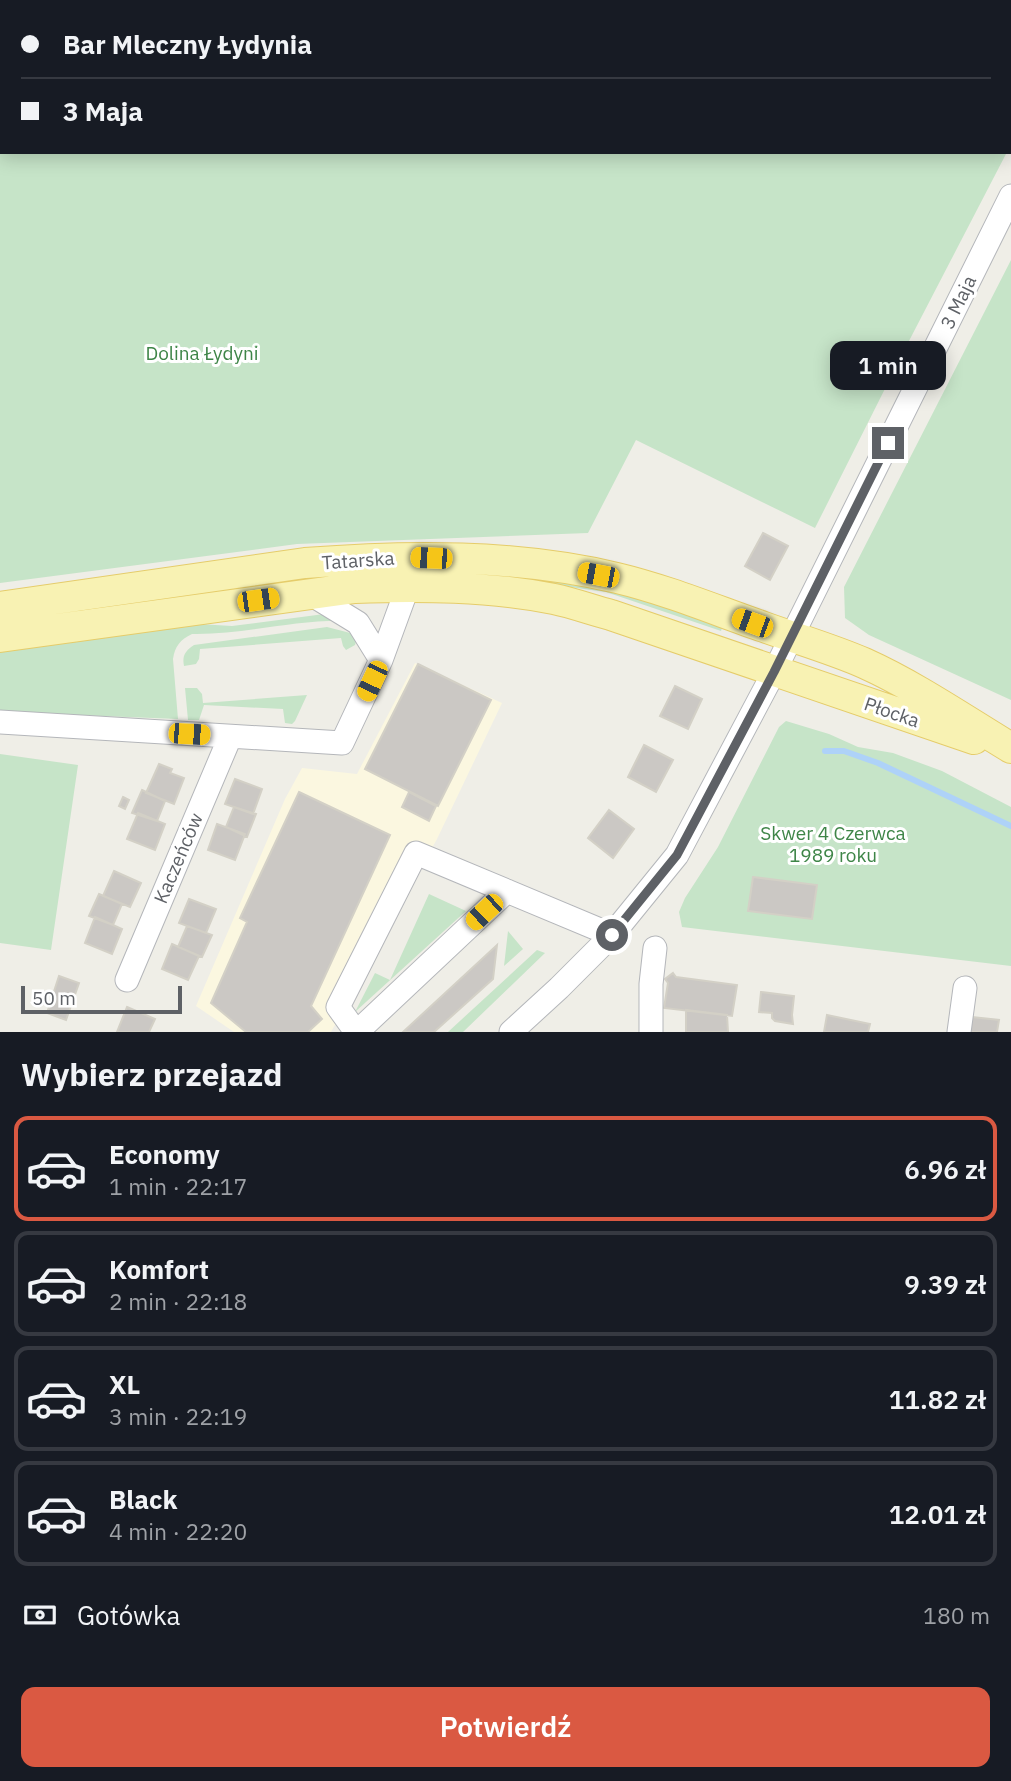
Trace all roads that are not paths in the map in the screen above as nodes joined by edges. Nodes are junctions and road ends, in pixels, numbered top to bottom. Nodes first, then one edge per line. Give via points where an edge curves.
1 (1011, 196) edge
2 (408, 586) junction
3 (309, 593) junction
4 (0, 607) edge
5 (0, 637) edge
6 (791, 637) junction
7 (382, 660) junction
8 (774, 672) junction
9 (0, 722) edge
10 (230, 737) junction
11 (1011, 750) edge
12 (507, 891) junction
13 (612, 935) junction
14 (654, 948) dead end
15 (127, 979) dead end
16 (965, 988) dead end
17 (357, 1032) edge
18 (511, 1032) edge
19 (651, 1032) edge
20 (959, 1032) edge

1 - 6 street, 3 Maja
2 - 3 main road, Tatarska
2 - 7 street
2 - 8 main road, Tatarska via 504,591 554,599
3 - 5 main road, Tatarska
3 - 7 street via 358,624
4 - 6 main road, Tatarska via 305,563 453,558 558,567 618,579
6 - 8 street, 3 Maja
6 - 11 main road, Płocka via 900,681
7 - 10 street via 342,743
8 - 11 main road, Płocka
8 - 13 street, 3 Maja via 677,855
9 - 10 street
10 - 15 street, Kaczeńców
12 - 13 street
12 - 17 street
12 - 17 street via 416,853 338,1007
13 - 18 street, 3 Maja
14 - 19 street
16 - 20 street

